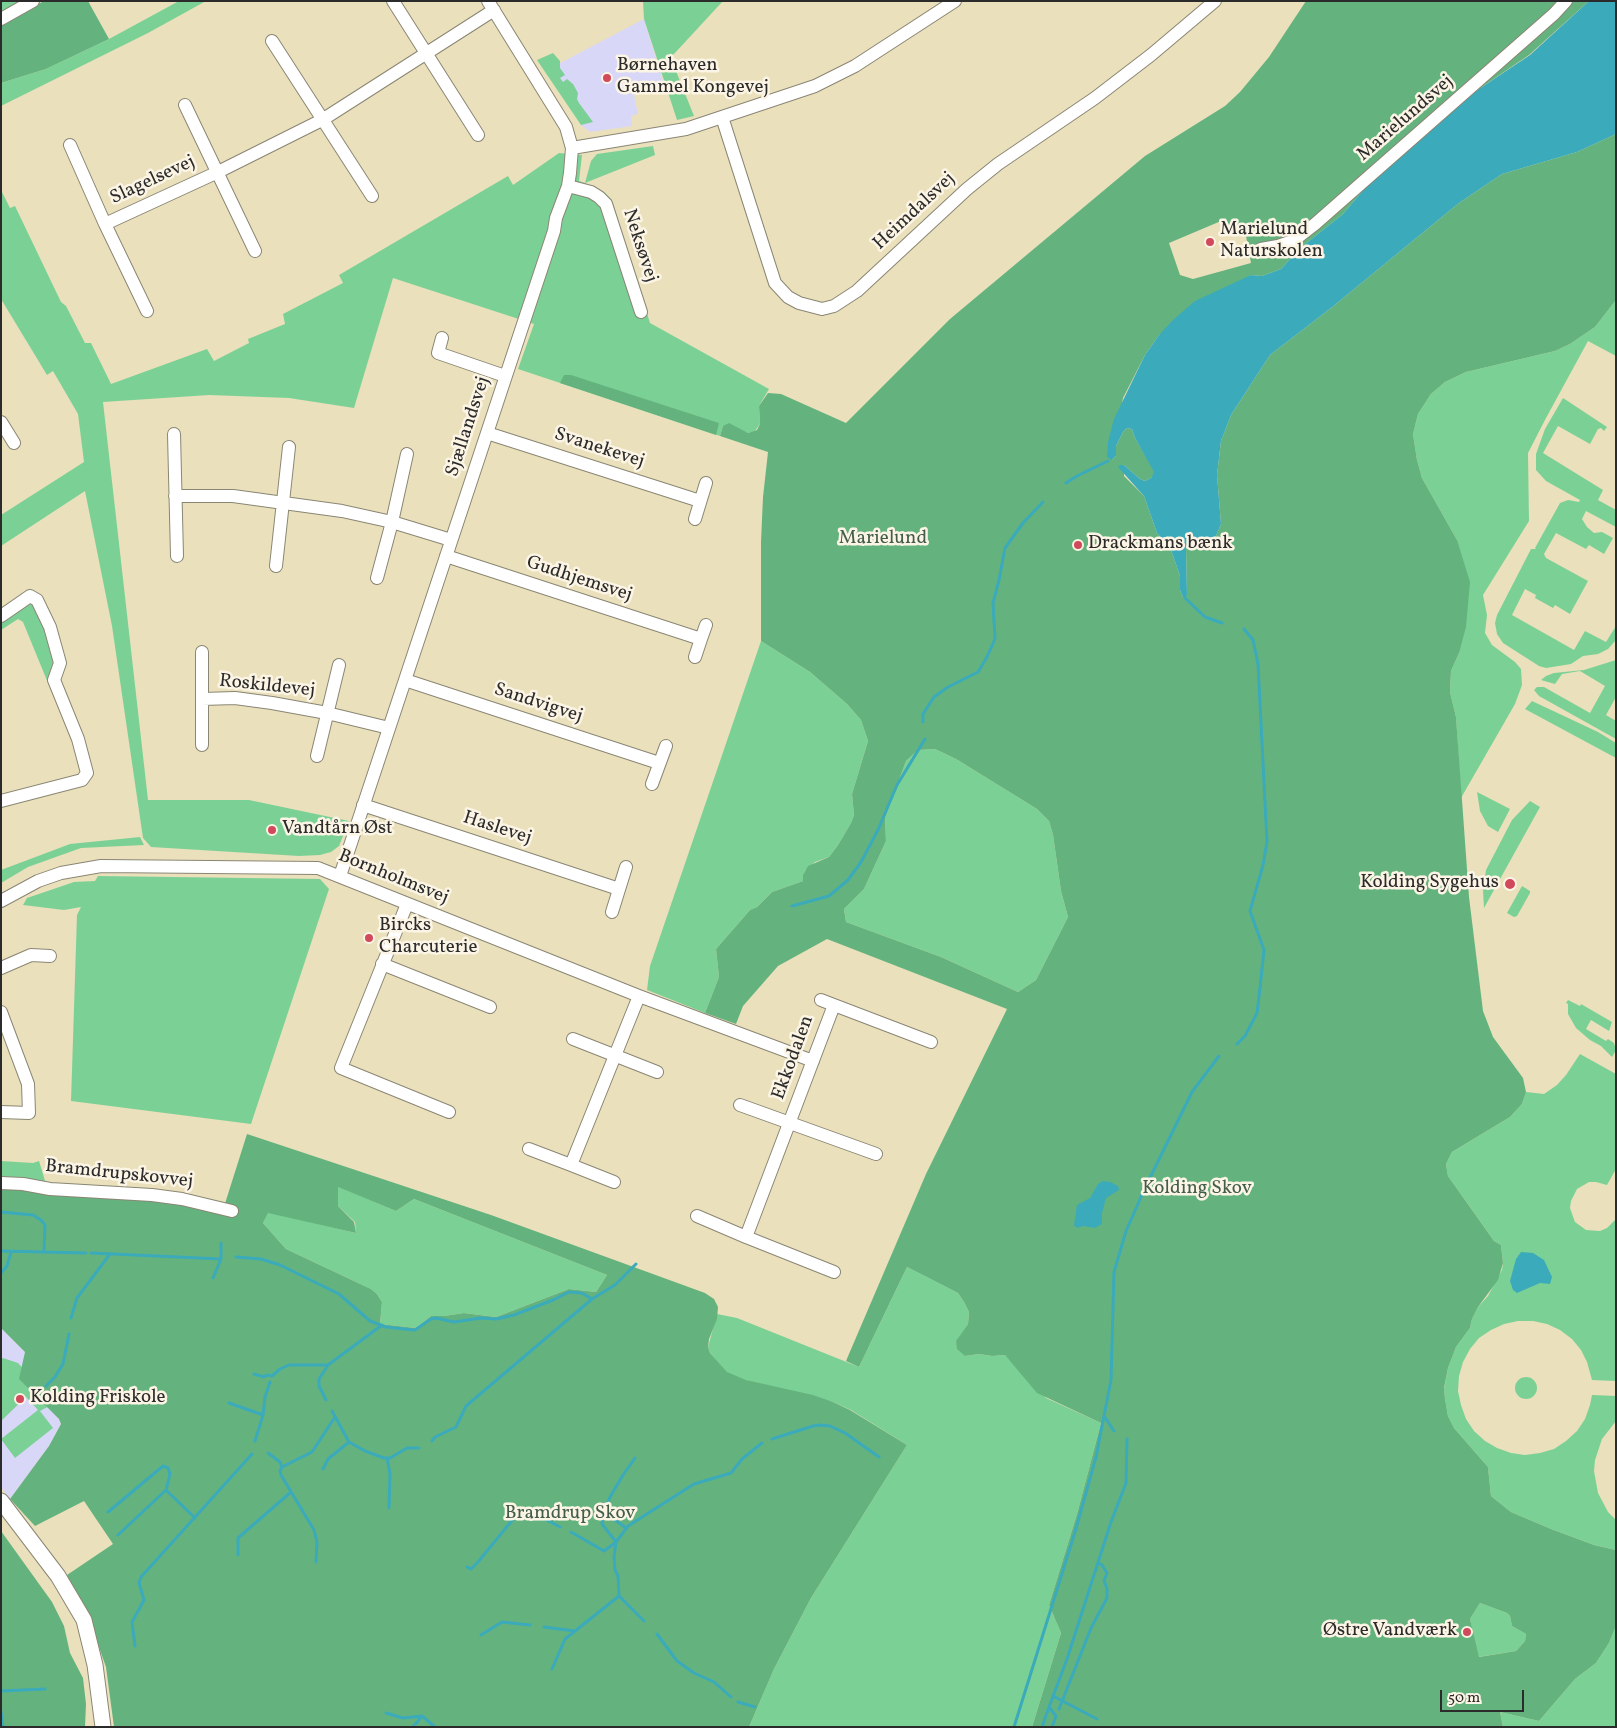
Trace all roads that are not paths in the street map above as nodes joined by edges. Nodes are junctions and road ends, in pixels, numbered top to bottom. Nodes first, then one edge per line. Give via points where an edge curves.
1 (33, 1) edge
2 (392, 1) edge
3 (955, 1) edge
4 (1216, 1) edge
5 (1566, 1) edge
6 (491, 6) edge
7 (1, 19) edge
8 (272, 41) dead end
9 (426, 54) junction
10 (185, 105) dead end
11 (722, 117) junction
12 (322, 120) junction
13 (478, 135) dead end
14 (70, 145) dead end
15 (572, 148) junction
16 (218, 172) junction
17 (568, 186) junction
18 (372, 196) dead end
19 (105, 224) junction
20 (1261, 249) dead end
21 (255, 251) dead end
22 (147, 311) dead end
23 (641, 312) dead end
24 (442, 338) dead end
25 (505, 376) junction
26 (1, 422) edge
27 (487, 433) junction
28 (174, 434) dead end
29 (14, 443) dead end
30 (289, 446) dead end
31 (408, 454) dead end
32 (706, 483) dead end
33 (175, 496) junction
34 (700, 501) junction
35 (283, 502) junction
36 (695, 519) dead end
37 (392, 522) junction
38 (451, 540) junction
39 (177, 556) dead end
40 (446, 556) junction
41 (276, 566) dead end
42 (377, 578) dead end
43 (1, 616) edge
44 (706, 625) dead end
45 (701, 639) junction
46 (202, 652) dead end
47 (695, 657) dead end
48 (338, 664) dead end
49 (405, 680) junction
50 (202, 699) junction
51 (327, 712) junction
52 (388, 728) junction
53 (202, 745) dead end
54 (666, 746) dead end
55 (316, 756) dead end
56 (659, 763) junction
57 (652, 784) dead end
58 (1, 801) edge
59 (363, 805) junction
60 (626, 867) dead end
61 (340, 876) junction
62 (619, 889) junction
63 (1, 901) edge
64 (407, 904) junction
65 (612, 912) dead end
66 (50, 956) dead end
67 (382, 964) junction
68 (1, 968) edge
69 (639, 996) junction
70 (821, 1000) dead end
71 (834, 1005) junction
72 (490, 1007) dead end
73 (1, 1012) edge
74 (573, 1039) dead end
75 (932, 1042) dead end
76 (614, 1056) junction
77 (813, 1061) junction
78 (657, 1072) dead end
79 (740, 1105) dead end
80 (1, 1112) edge
81 (449, 1112) dead end
82 (790, 1124) junction
83 (529, 1149) dead end
84 (876, 1154) dead end
85 (571, 1165) junction
86 (614, 1182) dead end
87 (1, 1183) edge
88 (232, 1211) dead end
89 (697, 1216) dead end
90 (746, 1237) junction
91 (834, 1272) dead end
92 (1, 1501) edge
93 (103, 1727) edge

1 - 7 street
2 - 9 street
3 - 11 street via 855,66 815,86
4 - 11 street, Heimdalsvej via 1152,55 967,189 857,291 834,306 822,309 788,297 775,283
5 - 20 street, Marielundsvej via 1314,224 1293,241
6 - 9 street, Slagelsevej
6 - 15 street, Sjællandsvej via 566,127
8 - 12 street
9 - 12 street, Slagelsevej
9 - 13 street
10 - 16 street, Slagelsevej
11 - 15 street via 669,132
12 - 16 street, Slagelsevej
12 - 18 street
14 - 19 street, Slagelsevej
15 - 17 street, Sjællandsvej
16 - 19 street, Slagelsevej
16 - 21 street, Slagelsevej
17 - 23 street, Neksøvej via 591,192 606,204
17 - 25 street, Sjællandsvej
19 - 22 street, Slagelsevej
24 - 25 street via 438,353
25 - 27 street, Sjællandsvej
26 - 29 street
27 - 34 street, Svanekevej
27 - 38 street, Sjællandsvej
28 - 33 street
30 - 35 street
31 - 37 street
32 - 34 street
33 - 35 street via 233,496
33 - 39 street
34 - 36 street
35 - 37 street
35 - 41 street
37 - 38 street
37 - 42 street
38 - 40 street, Sjællandsvej
40 - 45 street, Gudhjemsvej
40 - 49 street, Sjællandsvej
43 - 58 street via 30,596 37,600 50,626 60,663 54,680 78,739 87,773 82,780
44 - 45 street
45 - 47 street
46 - 50 street, Roskildevej
48 - 51 street, Roskildevej
49 - 52 street, Sjællandsvej
49 - 56 street, Sandvigvej
50 - 51 street, Roskildevej via 235,698
50 - 53 street, Roskildevej
51 - 52 street, Roskildevej
51 - 55 street, Roskildevej
52 - 59 street, Sjællandsvej
54 - 56 street
56 - 57 street
59 - 61 street, Sjællandsvej
59 - 62 street, Haslevej
60 - 62 street
61 - 63 street, Bornholmsvej via 318,868 101,866 38,881
61 - 64 street, Bornholmsvej
62 - 65 street
64 - 67 street
64 - 69 street, Bornholmsvej
66 - 68 street via 31,955
67 - 72 street
67 - 81 street via 341,1068
69 - 76 street
69 - 77 street, Bornholmsvej
70 - 71 street, Ekkodalen
71 - 75 street, Ekkodalen
71 - 77 street, Ekkodalen
73 - 80 street via 28,1084 29,1113
74 - 76 street
76 - 78 street
76 - 85 street
77 - 82 street, Ekkodalen
79 - 82 street, Ekkodalen
82 - 84 street, Ekkodalen
82 - 90 street, Ekkodalen
83 - 85 street
85 - 86 street
87 - 88 street, Bramdrupskovvej via 50,1190 152,1195
89 - 90 street
90 - 91 street
92 - 93 street via 58,1576 84,1620 95,1665

